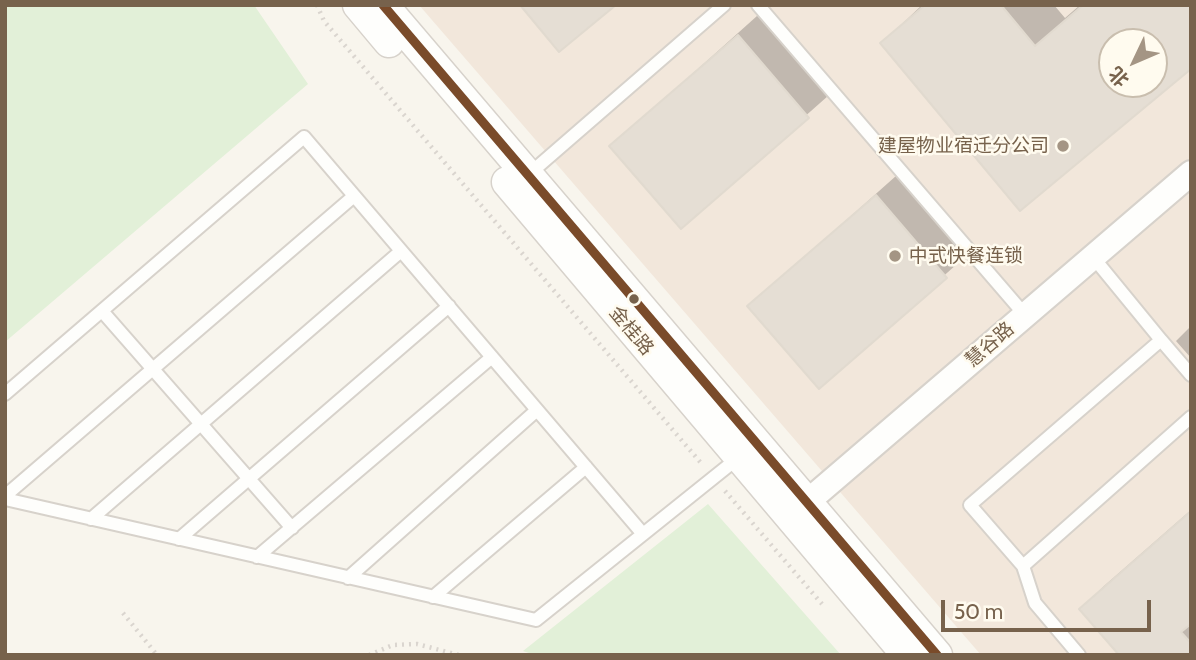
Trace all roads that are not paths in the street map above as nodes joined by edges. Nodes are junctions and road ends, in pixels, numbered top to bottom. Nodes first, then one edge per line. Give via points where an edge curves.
1 (358, 5) edge
2 (383, 5) edge
3 (724, 5) edge
4 (758, 5) edge
5 (1191, 173) edge
6 (520, 182) junction
7 (354, 196) junction
8 (401, 251) junction
9 (1093, 257) junction
10 (449, 306) junction
11 (102, 312) junction
12 (1025, 316) junction
13 (1161, 341) junction
14 (492, 357) junction
15 (152, 369) junction
16 (1191, 375) edge
17 (5, 394) edge
18 (537, 410) junction
19 (1191, 417) edge
20 (201, 424) junction
21 (738, 458) junction
22 (586, 467) junction
23 (248, 479) junction
24 (5, 497) edge
25 (798, 510) junction
26 (91, 519) junction
27 (292, 528) junction
28 (643, 534) junction
29 (179, 539) junction
30 (257, 557) junction
31 (1023, 566) junction
32 (348, 578) junction
33 (433, 597) junction
34 (907, 655) edge
35 (937, 655) edge
36 (1079, 655) edge

1 - 6 street, 金桂路
2 - 6 street, 金桂路
3 - 6 lane
4 - 12 lane
5 - 9 street, 慧谷路
6 - 21 street, 金桂路
6 - 25 street, 金桂路
7 - 8 lane
7 - 11 lane via 304,137
7 - 15 lane
8 - 10 lane
8 - 20 lane
9 - 12 street, 慧谷路
9 - 13 lane
10 - 14 lane
10 - 23 lane
11 - 15 lane
11 - 17 lane
12 - 25 street, 慧谷路
13 - 16 lane
13 - 31 lane via 970,505
14 - 18 lane
14 - 27 lane
15 - 20 lane
15 - 24 lane
18 - 22 lane
18 - 32 lane
19 - 31 lane
20 - 23 lane
20 - 26 lane
21 - 25 street, 金桂路
21 - 28 lane
22 - 28 lane
22 - 33 lane
23 - 27 lane
23 - 29 lane
24 - 26 lane
25 - 34 street, 金桂路
25 - 35 street, 金桂路
26 - 29 lane
27 - 30 lane
28 - 33 lane via 536,620
29 - 30 lane
30 - 32 lane
31 - 36 lane via 1035,603
32 - 33 lane

